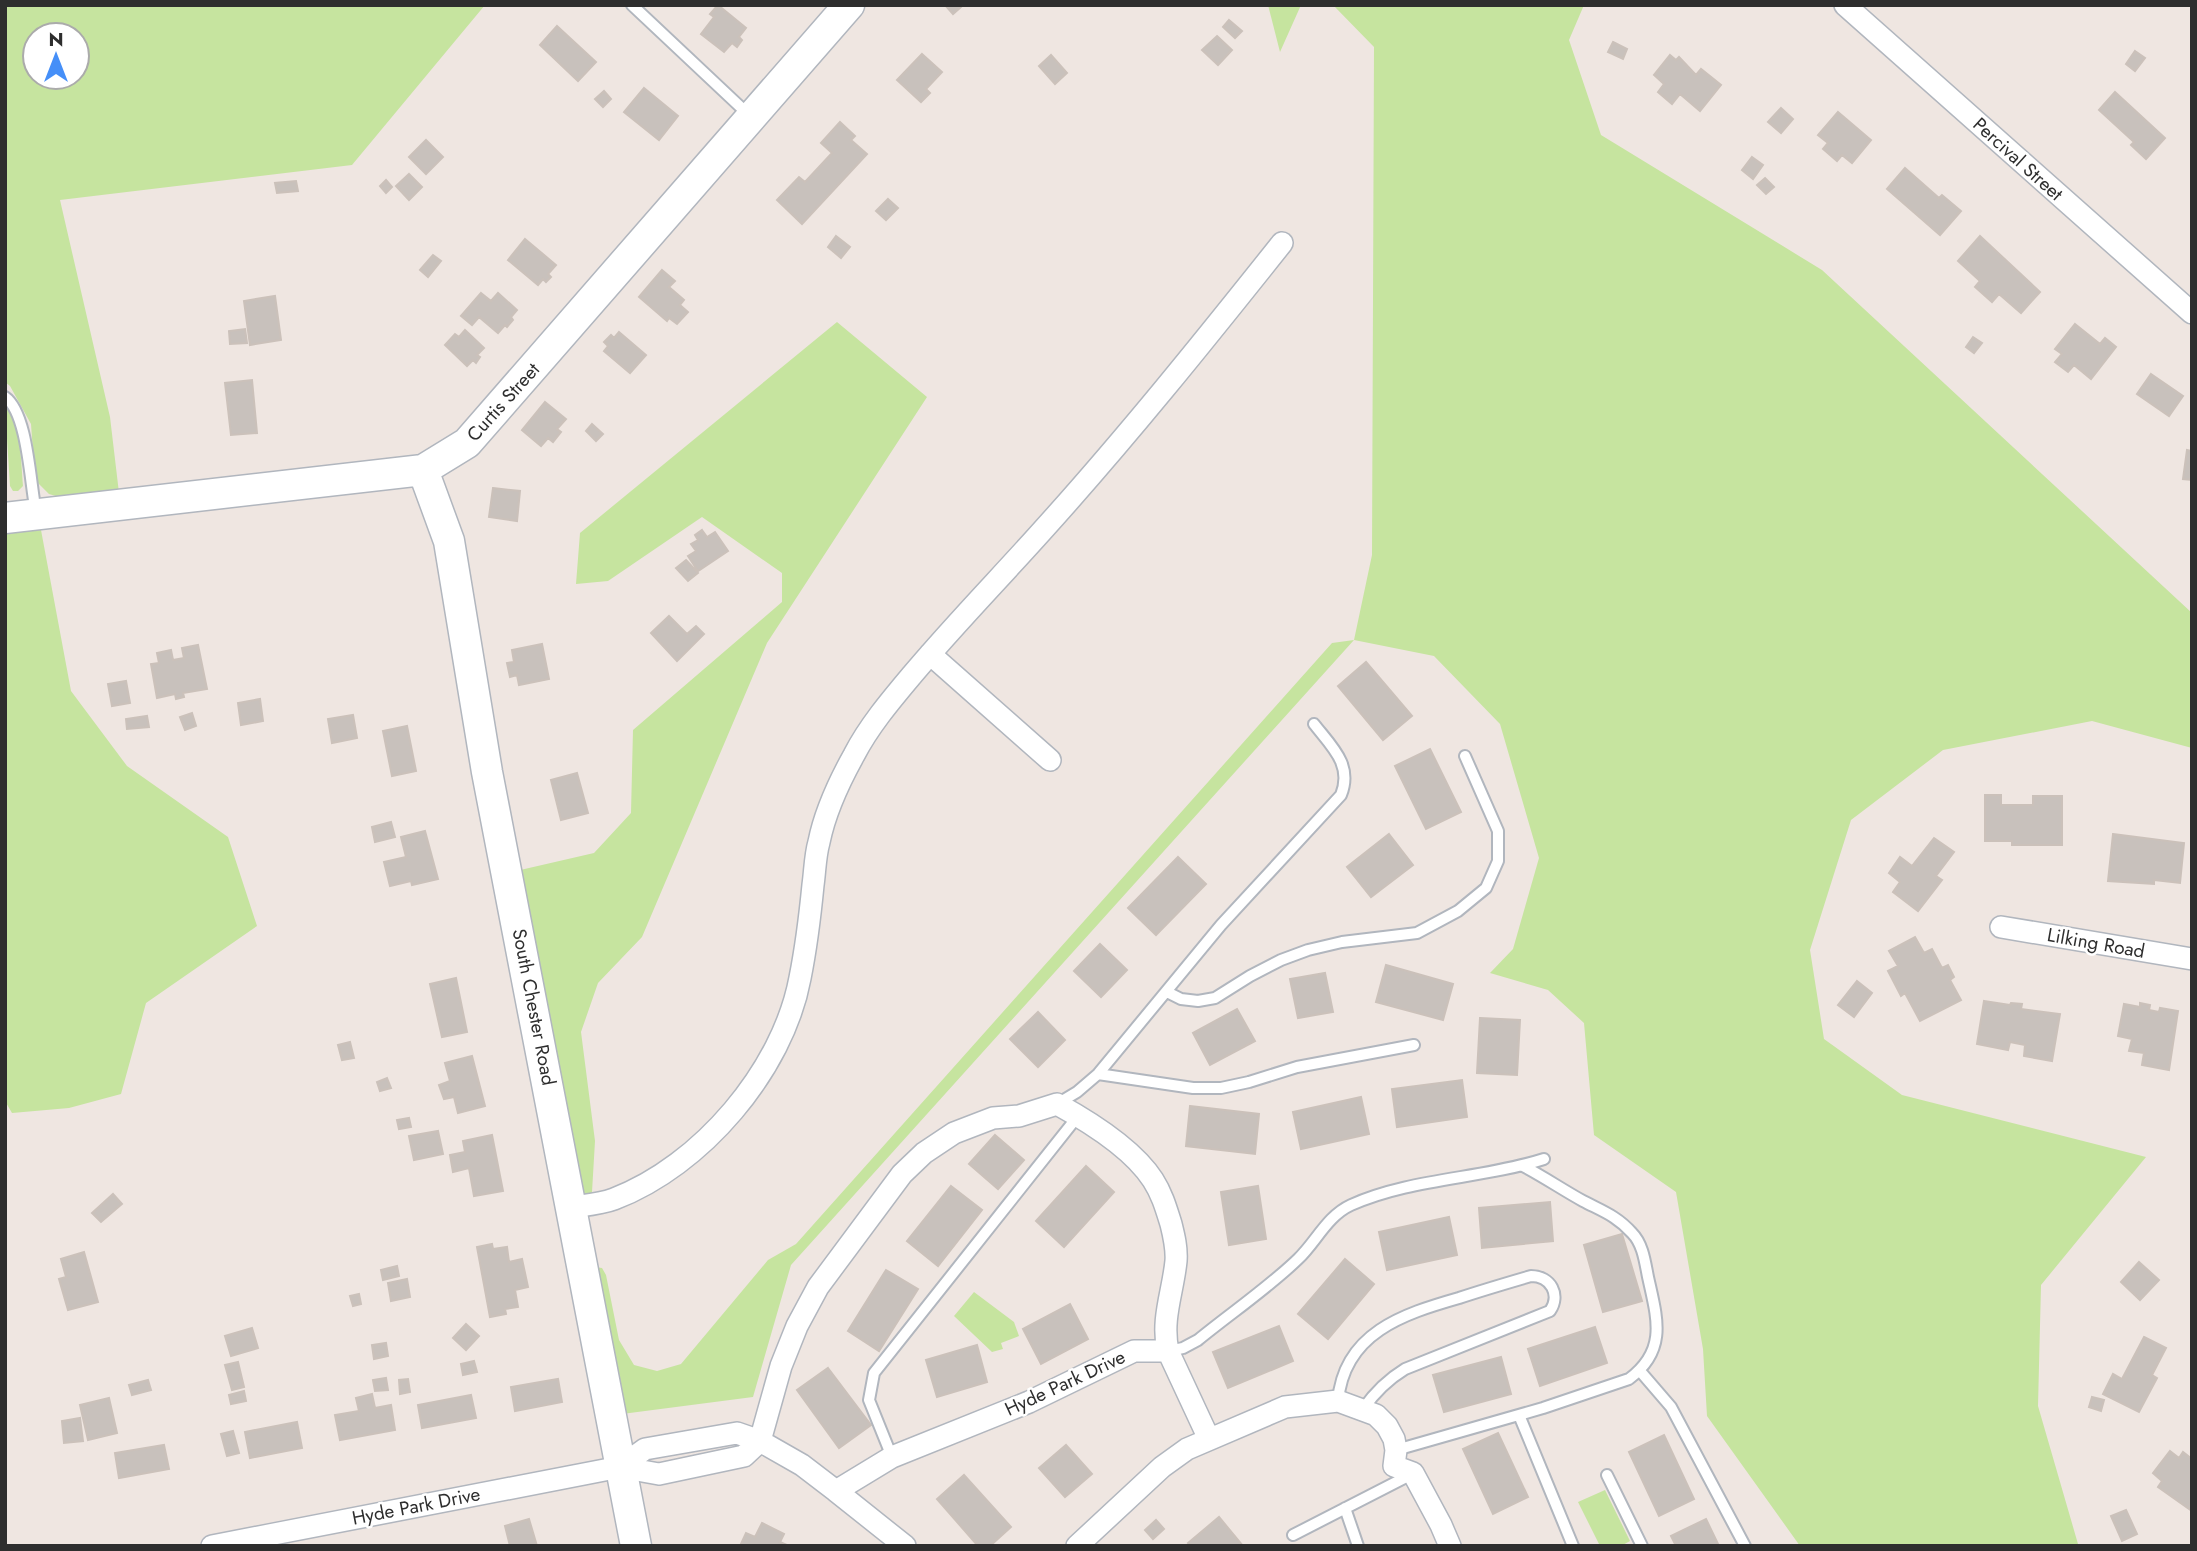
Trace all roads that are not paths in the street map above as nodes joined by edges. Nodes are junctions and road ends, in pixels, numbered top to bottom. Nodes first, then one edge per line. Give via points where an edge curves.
1 (632, 5) edge
2 (849, 5) edge
3 (1845, 5) edge
4 (752, 117) junction
5 (1282, 243) dead end
6 (2192, 313) edge
7 (5, 397) edge
8 (423, 470) junction
9 (36, 515) junction
10 (5, 518) edge
11 (930, 654) junction
12 (1314, 724) dead end
13 (1465, 756) dead end
14 (1050, 760) dead end
15 (2001, 927) dead end
16 (2192, 960) edge
17 (1167, 992) junction
18 (1414, 1045) dead end
19 (1098, 1074) junction
20 (1057, 1104) junction
21 (1079, 1116) junction
22 (1544, 1159) dead end
23 (1523, 1166) junction
24 (572, 1207) junction
25 (1168, 1350) junction
26 (1640, 1371) junction
27 (1338, 1401) junction
28 (1363, 1409) junction
29 (1519, 1415) junction
30 (1209, 1439) junction
31 (760, 1441) junction
32 (1396, 1450) junction
33 (892, 1457) junction
34 (620, 1467) junction
35 (1413, 1473) junction
36 (1607, 1475) dead end
37 (836, 1491) junction
38 (1345, 1508) junction
39 (1293, 1535) dead end
40 (212, 1546) edge
41 (636, 1546) edge
42 (905, 1546) edge
43 (1077, 1546) edge
44 (1358, 1546) edge
45 (1450, 1546) edge
46 (1573, 1546) edge
47 (1642, 1546) edge
48 (1745, 1546) edge

1 - 4 lane
2 - 4 street, Curtis Street
3 - 6 street, Percival Street
4 - 8 street, Curtis Street via 467,443
5 - 11 street via 1177,374
7 - 9 lane via 13,403 23,426
8 - 9 street, Curtis Street
8 - 24 street, South Chester Road via 449,541 487,772
9 - 10 street, Curtis Street
11 - 14 street
11 - 24 street via 855,753 832,801 818,842 800,981 788,1019 745,1099 671,1169 610,1201
12 - 17 lane via 1343,761 1346,771 1341,795 1221,925
13 - 17 lane via 1498,831 1498,860 1486,888 1458,911 1417,933 1308,950 1215,998 1181,999
15 - 16 street, Lilking Road
17 - 19 lane
18 - 19 lane via 1297,1066 1221,1088
19 - 20 lane
20 - 21 street
20 - 31 street via 1019,1116 993,1118 954,1133 902,1174 818,1287 797,1326
21 - 25 street via 1136,1159 1164,1201 1176,1259 1165,1318
21 - 33 lane via 874,1373 869,1400
22 - 23 lane
23 - 25 lane via 1448,1178 1347,1207 1299,1258 1198,1340
23 - 26 lane via 1608,1212 1634,1234 1642,1248 1658,1321 1652,1354
24 - 34 street, South Chester Road
25 - 30 street
25 - 33 street, Hyde Park Drive via 1134,1351 1029,1402
26 - 29 lane via 1629,1379
26 - 48 lane via 1671,1407
27 - 28 street
27 - 28 lane via 1345,1372 1356,1353 1388,1323 1531,1276 1549,1281 1556,1296 1550,1311 1405,1369 1373,1394
27 - 30 street via 1285,1407
28 - 32 street via 1387,1426
29 - 32 lane
29 - 46 lane
30 - 43 street via 1162,1467
31 - 34 street, Hyde Park Drive via 737,1433 645,1449
31 - 37 street, Hyde Park Drive
32 - 35 street via 1394,1466
33 - 37 street, Hyde Park Drive
34 - 40 street, Hyde Park Drive
34 - 41 street, South Chester Road
35 - 38 lane
35 - 45 street
36 - 47 lane
37 - 42 street
38 - 39 lane
38 - 44 lane

